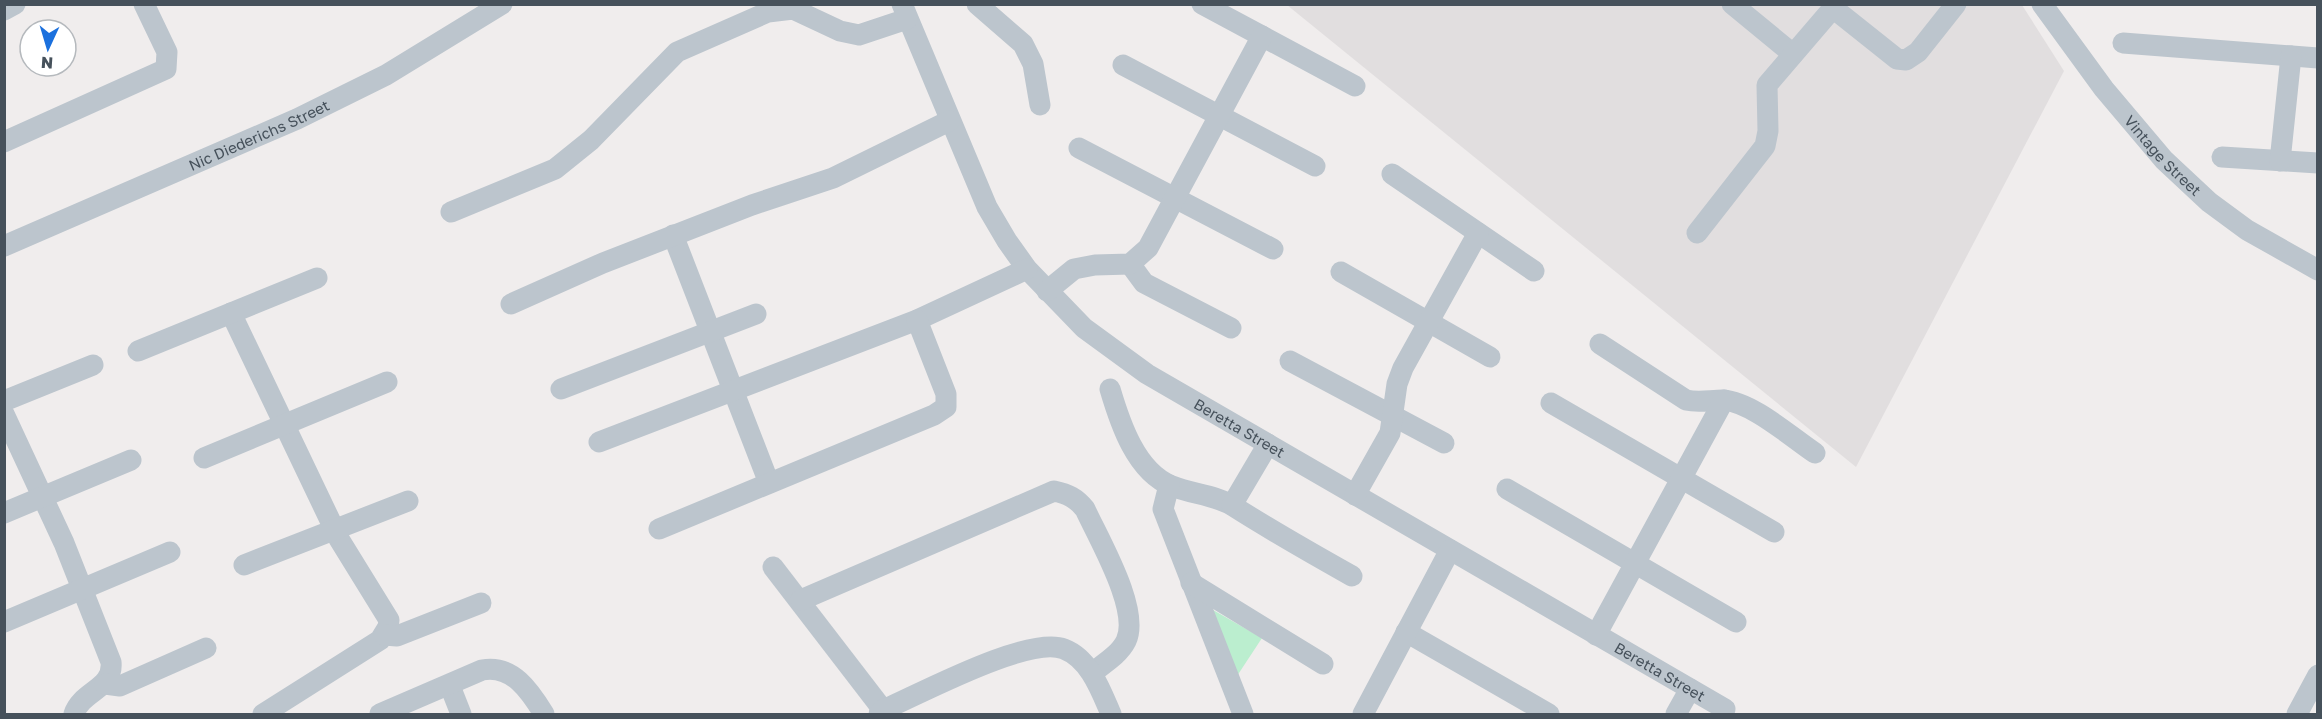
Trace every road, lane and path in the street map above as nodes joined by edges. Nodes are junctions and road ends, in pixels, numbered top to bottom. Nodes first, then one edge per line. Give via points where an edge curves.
1 (15, 4) edge
2 (144, 4) edge
3 (502, 4) edge
4 (977, 4) edge
5 (1202, 4) edge
6 (1732, 4) edge
7 (1956, 4) edge
8 (2042, 4) edge
9 (905, 9) edge
10 (4, 10) edge
11 (1002, 13) edge
12 (1262, 36) junction
13 (2123, 44) dead end
14 (1793, 54) junction
15 (2291, 56) junction
16 (2318, 58) edge
17 (1123, 65) dead end
18 (1355, 86) dead end
19 (1040, 105) dead end
20 (1219, 116) junction
21 (949, 121) junction
22 (4, 142) edge
23 (1079, 148) dead end
24 (2222, 158) dead end
25 (2280, 161) junction
26 (2318, 163) edge
27 (1315, 166) dead end
28 (1392, 174) dead end
29 (1175, 198) junction
30 (451, 212) dead end
31 (1478, 233) junction
32 (1696, 233) dead end
33 (673, 235) junction
34 (4, 246) edge
35 (1273, 249) dead end
36 (1130, 264) junction
37 (1027, 269) junction
38 (2318, 270) edge
39 (1534, 271) dead end
40 (1341, 272) dead end
41 (317, 278) dead end
42 (1047, 291) junction
43 (512, 304) dead end
44 (231, 313) junction
45 (756, 314) dead end
46 (917, 320) junction
47 (1428, 321) junction
48 (1231, 328) dead end
49 (708, 332) junction
50 (1600, 344) dead end
51 (138, 351) dead end
52 (1490, 357) dead end
53 (1290, 361) dead end
54 (93, 365) dead end
55 (387, 382) dead end
56 (561, 389) dead end
57 (1110, 389) dead end
58 (731, 390) junction
59 (1724, 400) junction
60 (4, 401) edge
61 (1551, 403) dead end
62 (4, 414) edge
63 (1394, 416) junction
64 (284, 425) junction
65 (599, 442) dead end
66 (1444, 443) dead end
67 (1268, 444) junction
68 (1815, 453) dead end
69 (204, 458) dead end
70 (131, 460) dead end
71 (1684, 477) junction
72 (769, 483) junction
73 (1169, 485) junction
74 (1507, 489) dead end
75 (1355, 495) junction
76 (42, 497) junction
77 (408, 501) dead end
78 (1232, 505) junction
79 (4, 513) edge
80 (659, 530) dead end
81 (335, 531) junction
82 (1774, 532) dead end
83 (1450, 550) junction
84 (170, 552) dead end
85 (1636, 563) junction
86 (244, 565) dead end
87 (773, 567) dead end
88 (1352, 576) dead end
89 (1191, 583) junction
90 (82, 590) junction
91 (801, 600) junction
92 (481, 603) dead end
93 (4, 622) edge
94 (1736, 622) dead end
95 (1406, 632) junction
96 (384, 635) junction
97 (1596, 635) junction
98 (206, 648) dead end
99 (1323, 664) dead end
100 (1092, 673) junction
101 (2318, 675) edge
102 (105, 684) junction
103 (450, 686) junction
104 (1690, 689) junction
105 (1725, 709) dead end
106 (881, 712) edge
107 (75, 714) edge
108 (263, 714) edge
109 (380, 714) edge
110 (461, 714) edge
111 (544, 714) edge
112 (1111, 714) edge
113 (1243, 714) edge
114 (1363, 714) edge
115 (1548, 714) edge
116 (1676, 714) edge
117 (2297, 714) edge

1 - 10 street
2 - 22 street via 167,52 166,69
3 - 34 street, Nic Diederichs Street via 387,75 307,114
4 - 11 street
5 - 12 street
6 - 14 street
7 - 14 street via 1918,52 1906,60 1897,59 1833,8
8 - 38 street, Vintage Street via 2104,89 2164,160 2228,216
9 - 21 street, Beretta Street
9 - 30 street via 859,34 840,31 793,9 768,12 677,52 591,140 555,169
11 - 19 street via 1029,54
12 - 18 street
12 - 20 street
13 - 15 street
14 - 32 street via 1767,85 1765,146
15 - 16 street
15 - 25 street
17 - 20 street
20 - 27 street
20 - 29 street
21 - 33 street via 833,178
21 - 37 street, Beretta Street via 987,207
23 - 29 street
24 - 25 street
25 - 26 street
28 - 31 street
29 - 35 street
29 - 36 street via 1148,248
31 - 39 street
31 - 47 street
33 - 43 street
33 - 49 street
36 - 42 street via 1074,268
36 - 48 street via 1144,283
37 - 42 street, Beretta Street
37 - 46 street
40 - 47 street
41 - 44 street
42 - 67 street, Beretta Street via 1116,353
44 - 51 street
44 - 64 street
45 - 49 street
46 - 58 street
46 - 72 street via 946,394 946,407
47 - 52 street
47 - 63 street via 1397,384
49 - 56 street
49 - 58 street
50 - 59 street via 1686,400
53 - 63 street
54 - 60 street
55 - 64 street
57 - 73 street via 1118,419 1138,460
58 - 65 street
58 - 72 street
59 - 68 street via 1761,416
59 - 71 street
61 - 71 street
62 - 76 street
63 - 66 street
63 - 75 street via 1390,433
64 - 69 street
64 - 81 street
67 - 75 street, Beretta Street
67 - 78 street
70 - 76 street
71 - 82 street
71 - 85 street
72 - 80 street
73 - 78 street
73 - 89 street via 1163,509
74 - 85 street
75 - 83 street, Beretta Street
76 - 79 street
76 - 90 street
77 - 81 street
78 - 88 street via 1249,519
81 - 86 street
81 - 96 street via 387,614
83 - 95 street
83 - 97 street, Beretta Street
84 - 90 street
85 - 94 street
85 - 97 street
87 - 91 street
89 - 99 street
89 - 113 street
90 - 93 street
90 - 102 street via 111,662 111,674
91 - 100 street via 1054,492 1066,494 1085,508 1129,618 1127,639 1121,649
91 - 106 street
92 - 96 street via 397,636
95 - 114 street
95 - 115 street
96 - 108 street
97 - 104 street, Beretta Street
98 - 102 street via 120,686
100 - 106 street via 1063,648 1034,648 1011,654
100 - 112 street
101 - 117 street
102 - 107 street via 78,705
103 - 109 street
103 - 110 street
103 - 111 street via 482,670 509,672
104 - 105 street, Beretta Street
104 - 116 street

